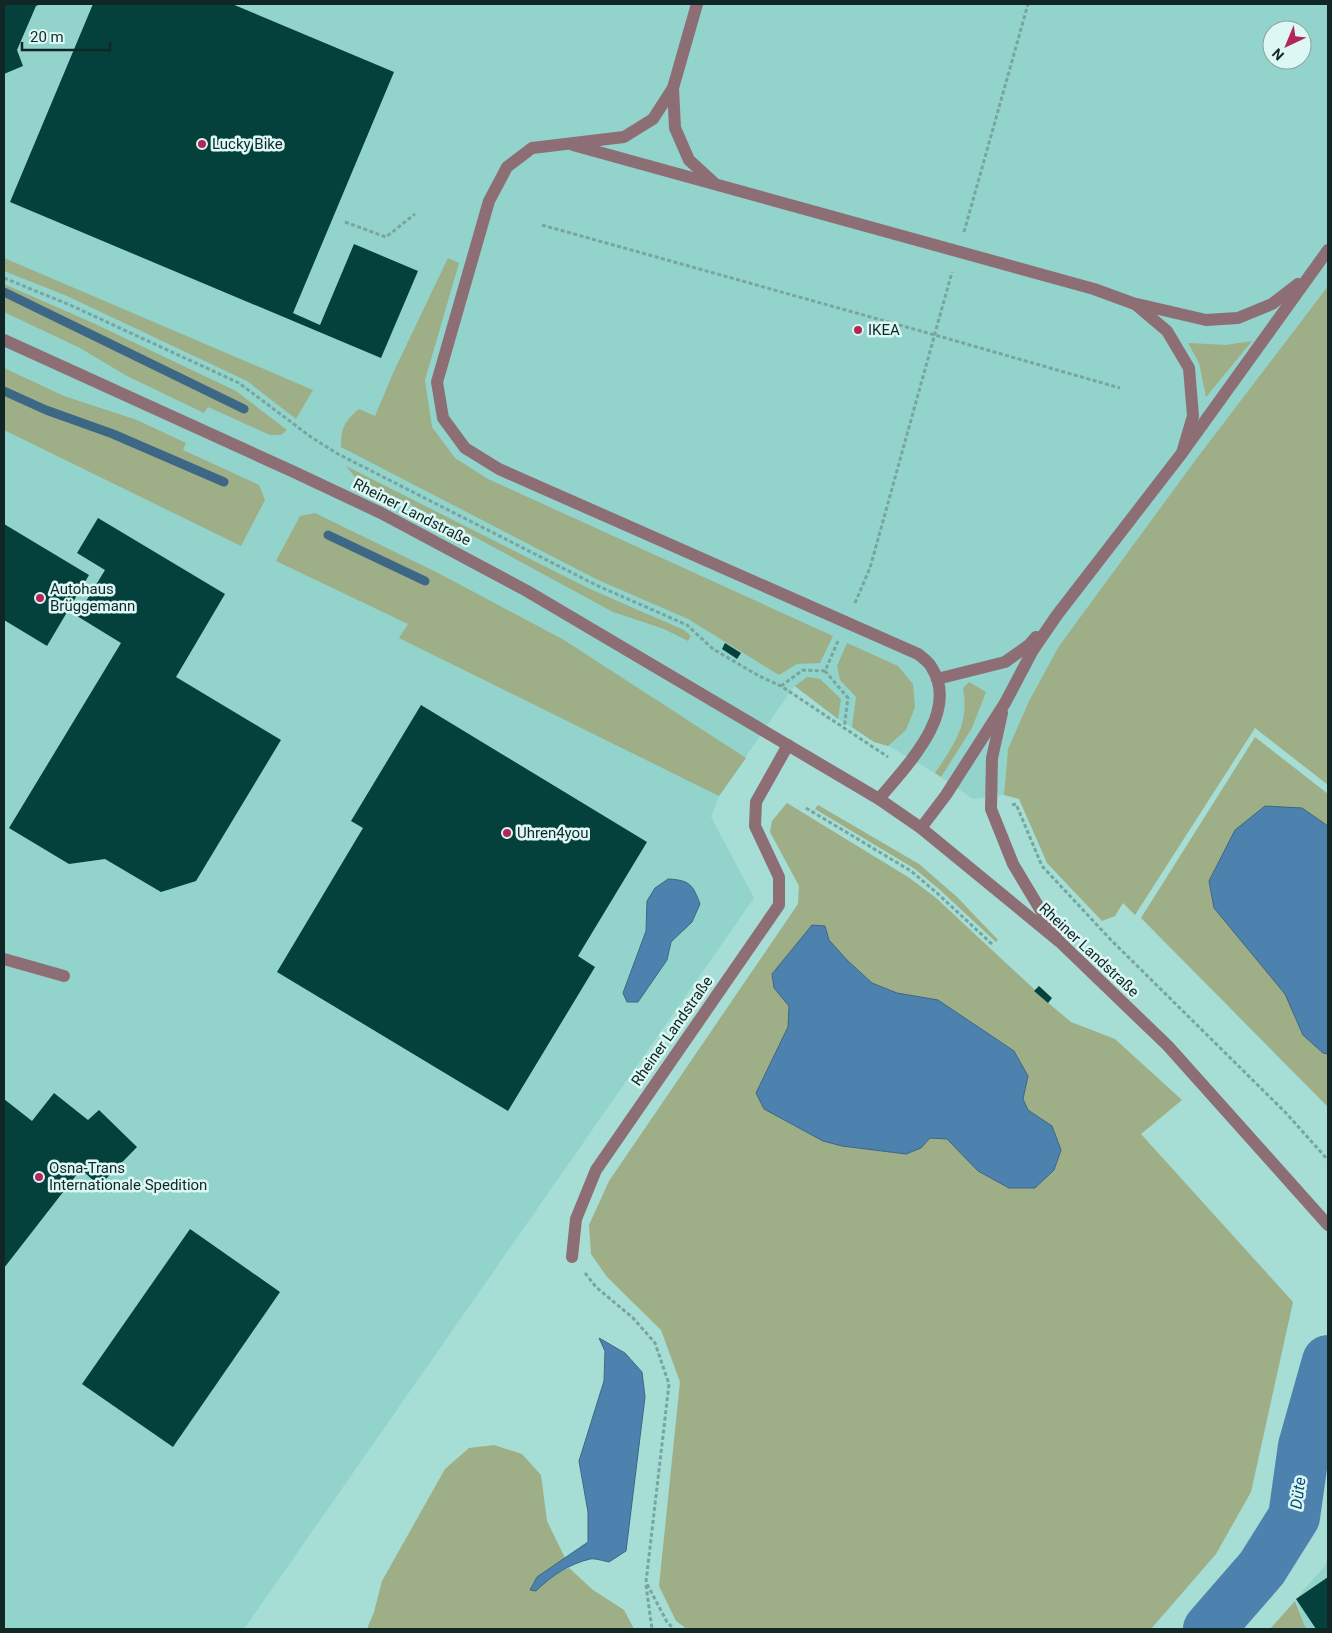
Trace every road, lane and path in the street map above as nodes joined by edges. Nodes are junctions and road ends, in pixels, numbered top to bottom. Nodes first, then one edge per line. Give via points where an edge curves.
1 (697, 4) edge
2 (1028, 4) edge
3 (673, 88) junction
4 (565, 143) junction
5 (715, 184) junction
6 (415, 214) dead end
7 (346, 222) dead end
8 (542, 225) dead end
9 (1328, 250) edge
10 (958, 251) junction
11 (1310, 274) junction
12 (4, 278) edge
13 (1136, 304) junction
14 (936, 334) junction
15 (4, 340) edge
16 (1120, 388) dead end
17 (1182, 454) junction
18 (1057, 615) junction
19 (847, 621) junction
20 (825, 671) junction
21 (937, 679) junction
22 (781, 686) junction
23 (1005, 703) junction
24 (844, 729) junction
25 (788, 745) junction
26 (904, 768) junction
27 (879, 799) junction
28 (806, 808) dead end
29 (992, 810) junction
30 (921, 828) junction
31 (1060, 942) junction
32 (993, 945) dead end
33 (4, 959) edge
34 (64, 976) dead end
35 (1328, 1160) edge
36 (1328, 1225) edge
37 (572, 1257) joint
38 (646, 1582) junction
39 (652, 1629) edge
40 (674, 1629) edge

1 - 3 street
2 - 10 path
3 - 4 street via 653,119 624,137
3 - 5 street via 675,128 689,160
4 - 5 street
4 - 19 street via 532,148 507,167 489,201 437,382 443,418 465,448 499,469
5 - 10 street
6 - 7 path via 386,237
8 - 14 path
9 - 11 street
10 - 13 street
10 - 14 path
11 - 13 street via 1272,304 1238,318 1206,320
11 - 17 street
12 - 22 path via 239,383 311,438 338,454 596,586 687,625 713,649
13 - 17 street via 1167,331 1189,368 1193,416
14 - 16 path
14 - 19 path via 870,568
15 - 25 street, Rheiner Landstraße via 381,513 527,592
17 - 18 street
18 - 21 street via 1029,645 1005,662
18 - 23 street via 1033,650
19 - 20 path
19 - 21 street via 918,654 932,666
20 - 22 path via 803,670
20 - 24 path via 848,698
21 - 26 street via 941,692 939,711 924,742
22 - 24 path
23 - 29 street via 992,758
23 - 30 street
24 - 26 path
25 - 27 street, Rheiner Landstraße
25 - 37 street, Rheiner Landstraße via 756,802 755,826 779,877 779,905 596,1170 576,1220
26 - 27 street
27 - 30 street, Rheiner Landstraße
28 - 32 path via 911,871
29 - 31 street via 1013,864
29 - 35 path via 1016,804 1042,866 1111,940 1286,1113
30 - 31 street, Rheiner Landstraße
31 - 36 street, Rheiner Landstraße via 1168,1046
33 - 34 street
37 - 38 path via 596,1287 633,1318 655,1343 669,1384
38 - 39 path
38 - 40 path

